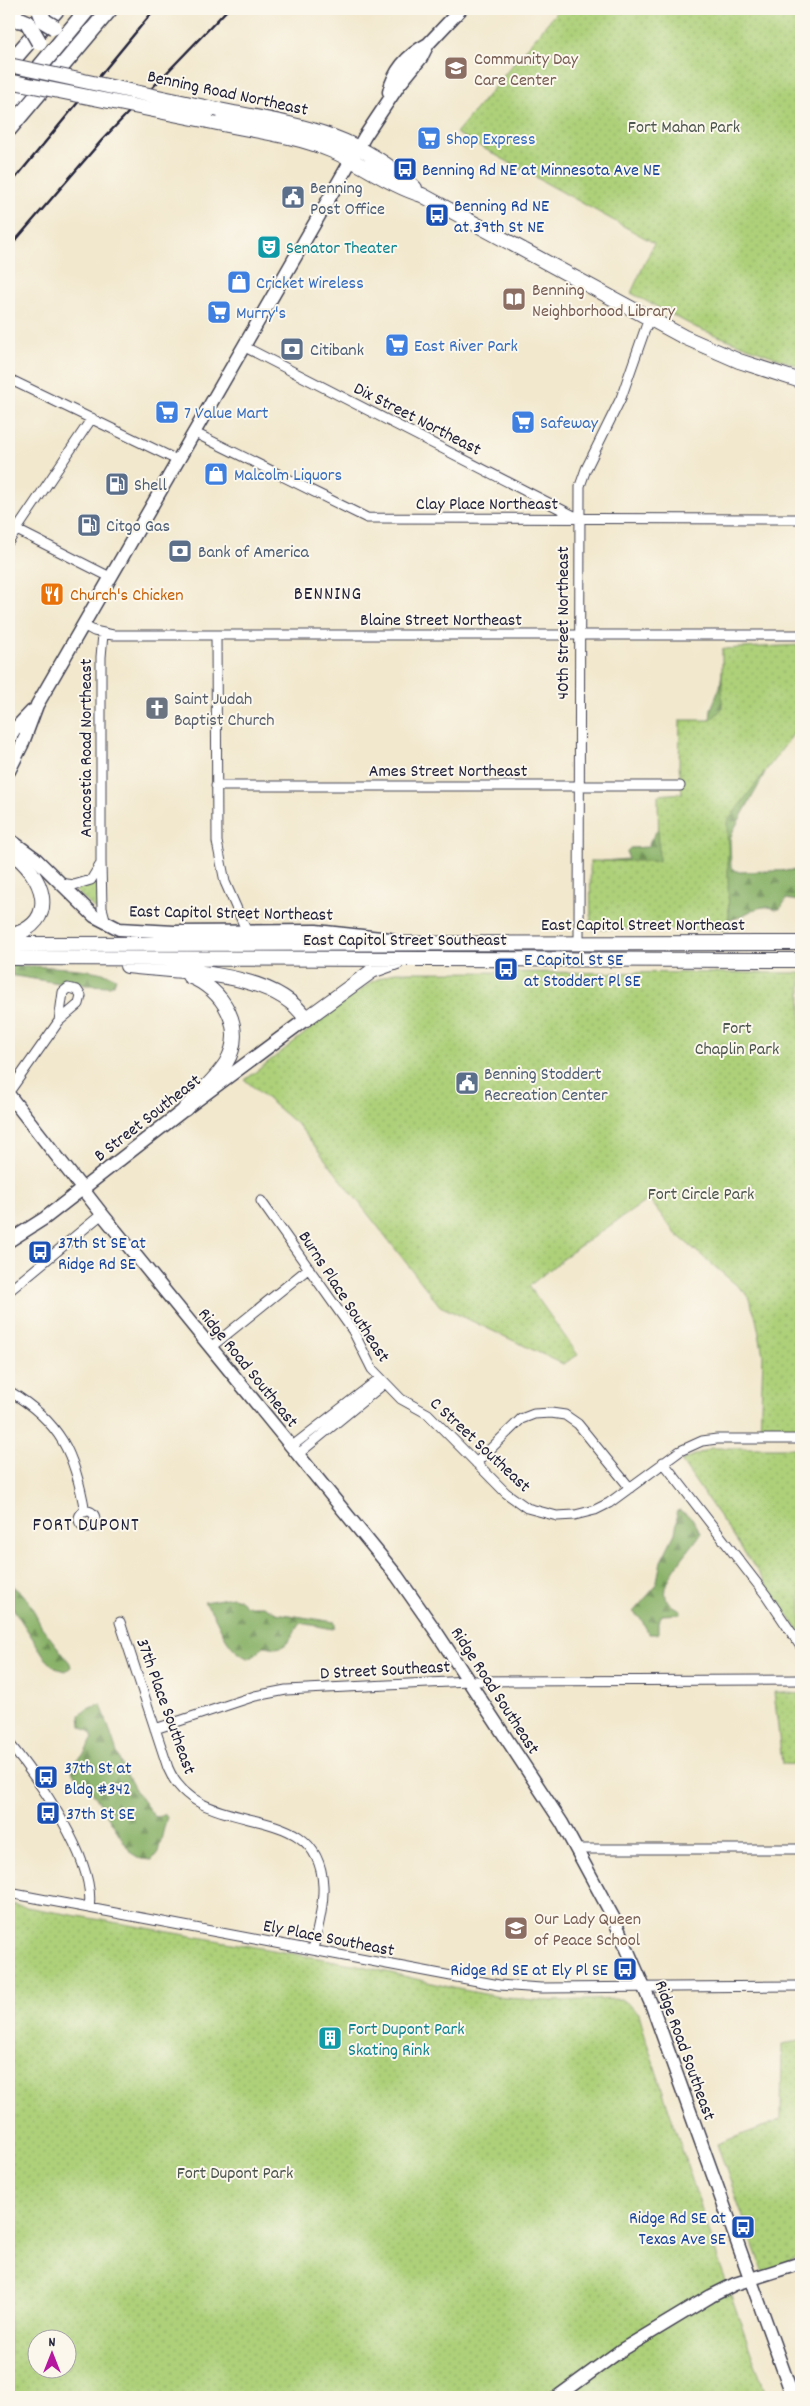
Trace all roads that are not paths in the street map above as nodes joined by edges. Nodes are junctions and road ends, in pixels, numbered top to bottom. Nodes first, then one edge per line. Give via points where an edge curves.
1 (16, 9) edge
2 (57, 9) edge
3 (88, 9) edge
4 (110, 9) edge
5 (461, 9) edge
6 (40, 10) edge
7 (9, 12) edge
8 (9, 19) edge
9 (74, 26) junction
10 (9, 65) edge
11 (33, 74) junction
12 (9, 81) edge
13 (9, 90) edge
14 (9, 104) edge
15 (9, 129) edge
16 (359, 146) junction
17 (351, 160) junction
18 (422, 195) junction
19 (649, 318) junction
20 (242, 346) junction
21 (9, 379) edge
22 (801, 381) edge
23 (92, 418) junction
24 (193, 432) junction
25 (177, 460) junction
26 (579, 519) junction
27 (801, 519) edge
28 (13, 528) edge
29 (9, 541) edge
30 (110, 577) junction
31 (82, 625) junction
32 (103, 634) junction
33 (216, 635) junction
34 (801, 635) edge
35 (579, 636) junction
36 (37, 705) junction
37 (9, 740) edge
38 (9, 771) edge
39 (216, 786) junction
40 (578, 786) junction
41 (680, 786) dead end
42 (9, 839) edge
43 (9, 851) edge
44 (101, 862) junction
45 (59, 882) junction
46 (106, 924) junction
47 (247, 932) junction
48 (9, 936) edge
49 (579, 942) junction
50 (801, 943) edge
51 (9, 944) edge
52 (425, 951) junction
53 (9, 958) edge
54 (45, 958) junction
55 (801, 960) edge
56 (167, 970) junction
57 (306, 1020) junction
58 (60, 1021) dead end
59 (9, 1094) edge
60 (185, 1109) junction
61 (83, 1190) junction
62 (261, 1202) dead end
63 (102, 1214) junction
64 (9, 1241) edge
65 (309, 1268) junction
66 (9, 1292) edge
67 (211, 1347) junction
68 (383, 1381) junction
69 (9, 1391) edge
70 (801, 1439) edge
71 (294, 1451) junction
72 (663, 1462) junction
73 (476, 1464) junction
74 (630, 1488) junction
75 (86, 1512) dead end
76 (120, 1622) dead end
77 (801, 1648) edge
78 (801, 1680) edge
79 (469, 1681) junction
80 (155, 1729) junction
81 (9, 1743) edge
82 (577, 1849) junction
83 (801, 1849) edge
84 (9, 1893) edge
85 (89, 1908) junction
86 (313, 1950) junction
87 (801, 1986) edge
88 (645, 1988) junction
89 (801, 2263) edge
90 (750, 2280) junction
91 (557, 2397) edge
92 (793, 2397) edge

1 - 7 main road
2 - 10 highway
3 - 9 highway
4 - 15 highway
5 - 16 main road via 400,68 392,82 388,100
6 - 9 highway, bridge via 44,21 54,27
8 - 11 highway, bridge via 28,23 39,42 41,56
9 - 11 highway
10 - 16 main road, Benning Road Northeast, bridge via 315,130
11 - 13 highway
11 - 14 highway
12 - 17 main road, Benning Road Northeast, bridge via 310,143
16 - 17 main road
16 - 18 main road, Benning Road Northeast
17 - 18 main road, Benning Road Northeast via 405,190
17 - 20 main road
18 - 19 main road, Benning Road Northeast
19 - 22 main road, Benning Road Northeast via 721,354
19 - 26 street, 40th Street Northeast via 620,402 583,474
20 - 24 main road
20 - 26 street, Dix Street Northeast
21 - 23 street
23 - 25 street
23 - 28 street
24 - 25 main road
24 - 26 street, Clay Place Northeast via 367,518
25 - 30 main road
26 - 27 street, Clay Place Northeast
26 - 35 street, 40th Street Northeast
28 - 29 street
28 - 30 street
30 - 31 main road
31 - 32 street, Blaine Street Northeast
31 - 36 main road
32 - 33 street, Blaine Street Northeast
32 - 44 street, Anacostia Road Northeast
33 - 35 street, Blaine Street Northeast
33 - 39 street
34 - 35 street, Blaine Street Northeast
35 - 40 street, 40th Street Northeast
36 - 37 main road
36 - 38 main road
39 - 40 street, Ames Street Northeast
39 - 47 street via 220,863
40 - 41 street, Ames Street Northeast
40 - 49 street, 40th Street Northeast
42 - 45 main road, East Capitol Street Northeast via 35,858
43 - 48 main road via 35,875 42,899 33,922 20,933
44 - 45 street, Anacostia Road Northeast via 91,880 74,885
44 - 46 street, Anacostia Road Northeast via 102,908
45 - 46 main road, East Capitol Street Northeast
46 - 47 main road, East Capitol Street Northeast via 133,931
47 - 52 main road, East Capitol Street Northeast via 344,932
49 - 50 main road, East Capitol Street Northeast
49 - 52 main road, East Capitol Street Northeast
51 - 52 main road, East Capitol Street Northeast
52 - 54 main road, East Capitol Street Southeast
52 - 55 main road, East Capitol Street Southeast
52 - 57 main road via 372,971
53 - 54 main road, East Capitol Street Southeast
54 - 56 main road
56 - 57 main road via 227,976 254,984 288,1002
56 - 60 main road via 192,977 212,988 227,1006 233,1026 232,1045 226,1063
57 - 60 main road, B Street Southeast
58 - 59 street
59 - 61 main road, Ridge Road Southeast
60 - 61 main road, B Street Southeast
61 - 63 main road, Ridge Road Southeast
61 - 64 main road, B Street Southeast
62 - 65 street, Burns Place Southeast
63 - 66 street
63 - 67 main road, Ridge Road Southeast
65 - 67 street
65 - 68 street, Burns Place Southeast via 353,1331 372,1369
67 - 71 main road, Ridge Road Southeast
68 - 71 street
68 - 73 street, C Street Southeast via 401,1400 428,1414
69 - 75 street via 40,1413 63,1439 75,1465
70 - 72 street, C Street Southeast via 708,1440 693,1444
71 - 79 main road, Ridge Road Southeast via 397,1576
72 - 74 street, C Street Southeast
72 - 77 street via 766,1595
73 - 74 street, C Street Southeast via 516,1501 552,1515 590,1512 605,1506
73 - 74 street via 521,1419 551,1413 565,1416 578,1424
76 - 80 street, 37th Place Southeast
78 - 79 street, D Street Southeast
79 - 80 street, D Street Southeast via 273,1692
79 - 82 main road, Ridge Road Southeast
80 - 86 street, 37th Place Southeast via 170,1774 190,1798 213,1810 285,1828 312,1851 321,1870 323,1887
81 - 85 street via 37,1780 68,1833 89,1888
82 - 83 street
82 - 88 main road, Ridge Road Southeast via 618,1926
84 - 85 street, Ely Place Southeast
85 - 86 street, Ely Place Southeast
86 - 88 street, Ely Place Southeast via 512,1986
87 - 88 street, Ely Place Southeast
88 - 90 main road, Ridge Road Southeast
89 - 90 main road
90 - 91 main road via 720,2291 662,2325
90 - 92 main road, Ridge Road Southeast

